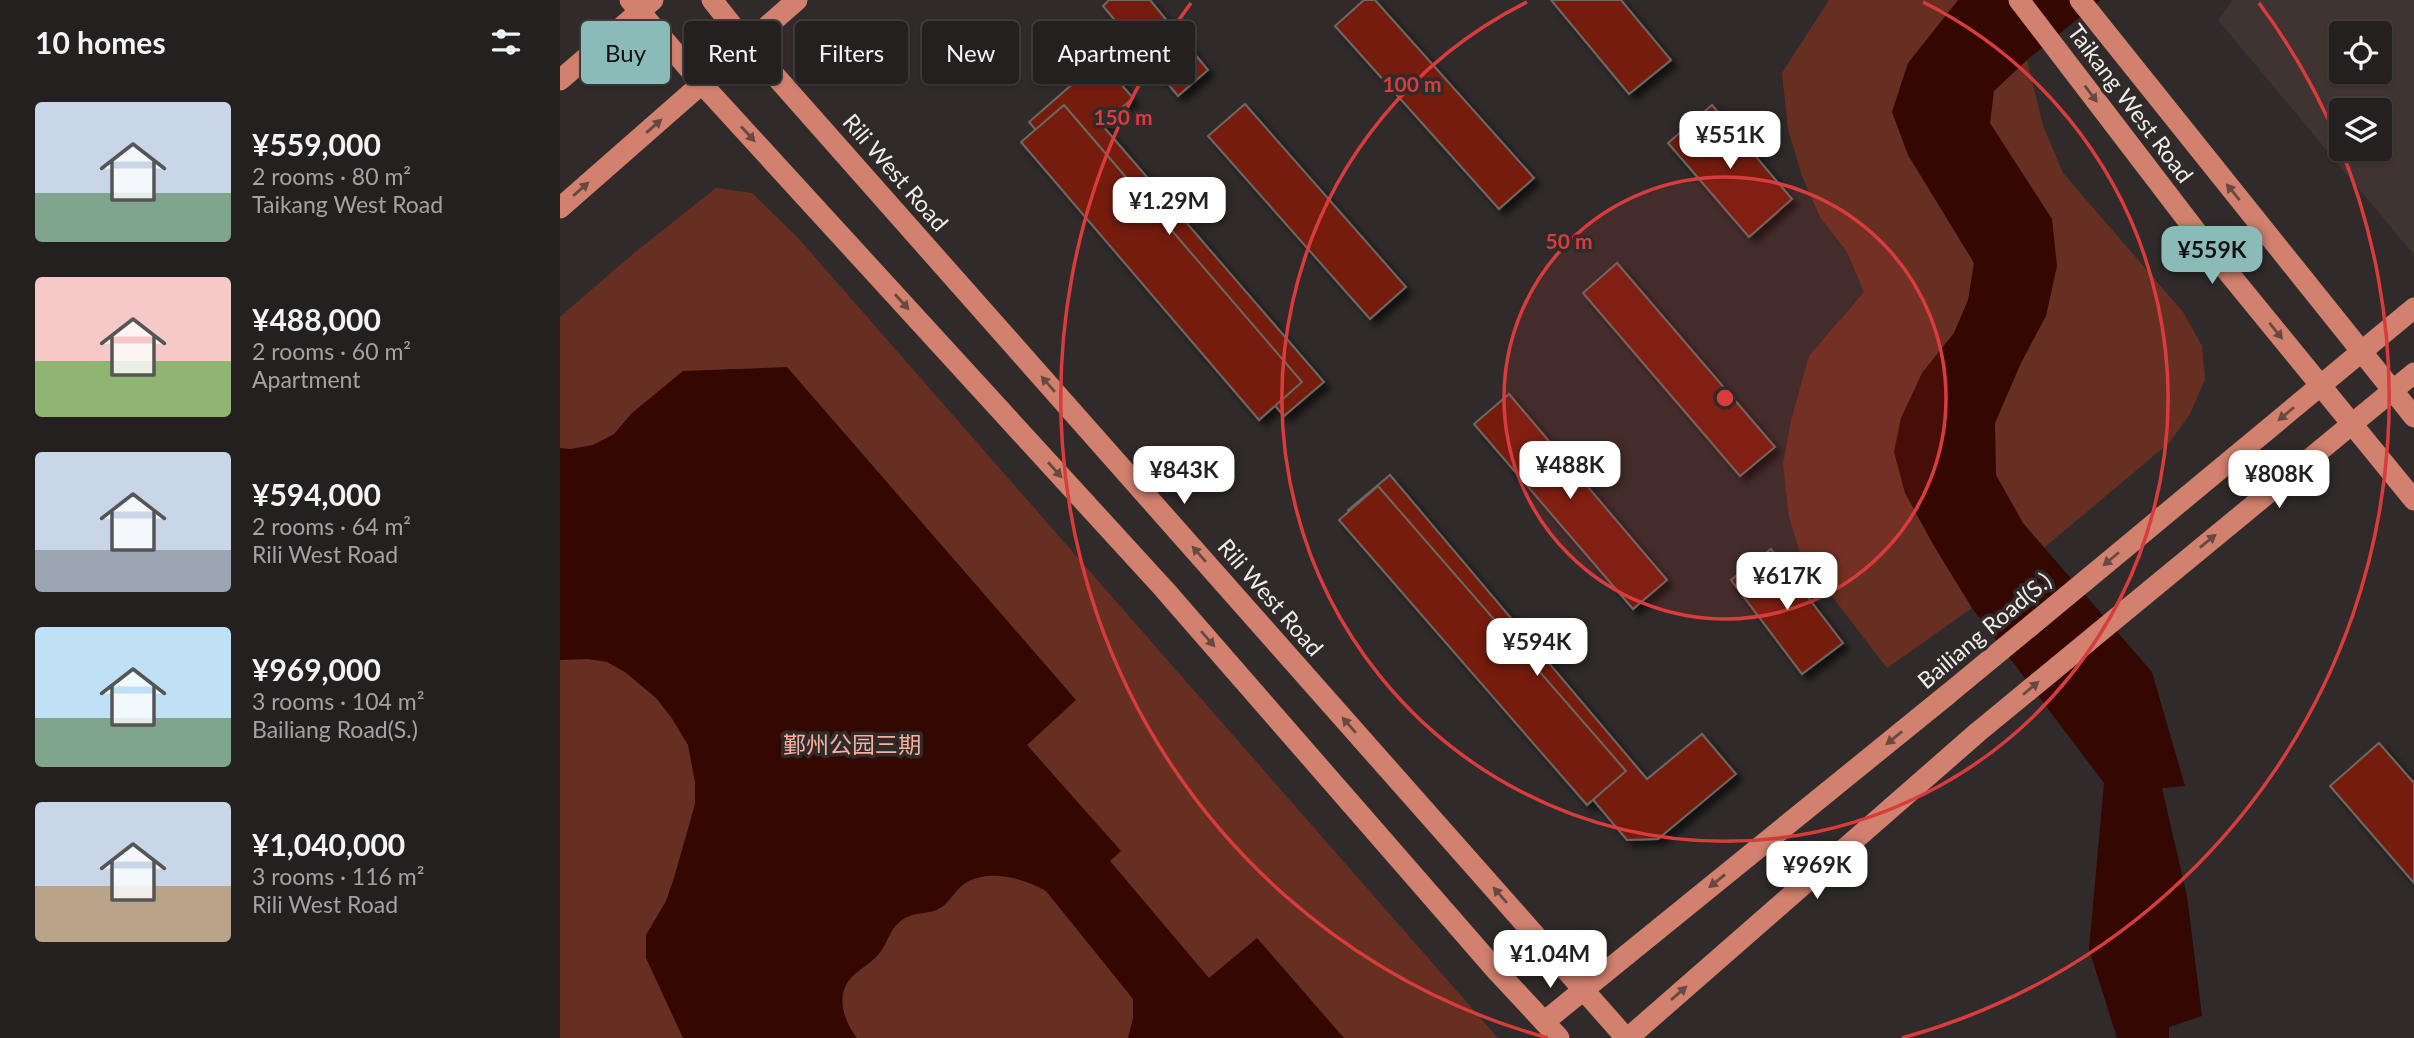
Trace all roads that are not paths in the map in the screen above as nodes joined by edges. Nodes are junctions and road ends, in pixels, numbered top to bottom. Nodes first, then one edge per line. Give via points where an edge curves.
1 (712, 0) edge
2 (797, 0) edge
3 (2019, 0) edge
4 (641, 4) edge
5 (2084, 5) edge
6 (729, 21) edge
7 (773, 21) edge
8 (684, 60) edge
9 (560, 80) edge
10 (781, 82) edge
11 (701, 84) edge
12 (703, 84) edge
13 (560, 208) edge
14 (2414, 307) edge
15 (2361, 352) junction
16 (2414, 373) edge
17 (2320, 385) junction
18 (2393, 391) junction
19 (2414, 417) edge
20 (2352, 423) junction
21 (2414, 499) edge
22 (1583, 989) junction
23 (1551, 1030) edge
24 (1627, 1038) edge

1 - 6 main road, Rili West Road
2 - 7 main road
3 -> 17 main road, Taikang West Road
4 - 8 main road
4 - 9 main road
15 -> 5 main road, Taikang West Road
22 -> 10 main road, Rili West Road
13 -> 11 main road
12 -> 23 main road via 1155,579
14 - 15 main road, Bailiang Road(S.)
15 - 17 main road, Bailiang Road(S.)
15 - 18 main road, Taikang West Road
16 - 18 main road
17 - 20 main road, Taikang West Road
17 -> 22 main road, Bailiang Road(S.), bridge
18 - 19 main road, Taikang West Road
18 - 20 main road
20 - 21 main road, Taikang West Road
24 -> 20 main road via 1978,732
22 - 23 main road, Bailiang Road(S.)
22 - 24 main road, Rili West Road

